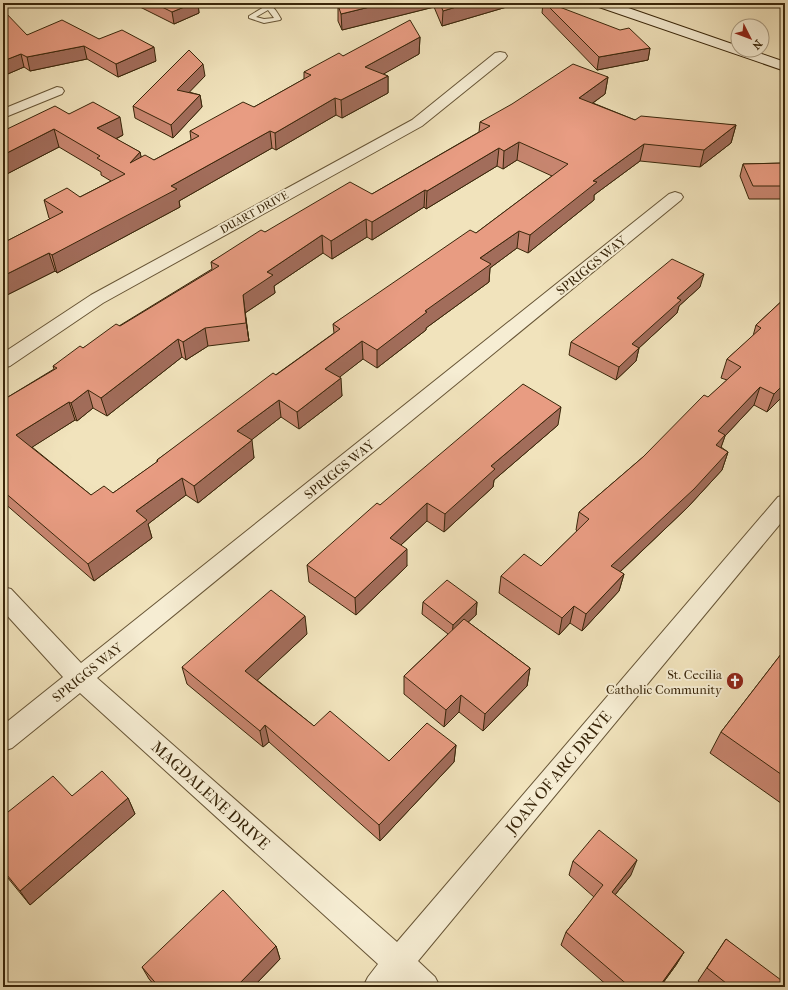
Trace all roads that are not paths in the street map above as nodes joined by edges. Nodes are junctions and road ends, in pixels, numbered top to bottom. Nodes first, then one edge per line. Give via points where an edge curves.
1 (601, 3) edge
2 (500, 56) dead end
3 (783, 64) edge
4 (57, 91) dead end
5 (3, 114) edge
6 (675, 197) dead end
7 (3, 362) edge
8 (785, 503) edge
9 (3, 596) edge
10 (80, 678) junction
11 (3, 740) edge
12 (399, 963) junction
13 (378, 987) edge
14 (425, 987) edge

1 - 3 street
2 - 7 street, DUART DRIVE via 417,123 97,299
4 - 5 street
6 - 10 street, SPRIGGS WAY
8 - 12 street, JOAN OF ARC DRIVE
9 - 10 street, MAGDALENE DRIVE
10 - 11 street, SPRIGGS WAY
10 - 12 street, MAGDALENE DRIVE
12 - 13 street, JOAN OF ARC DRIVE
12 - 14 street, MAGDALENE DRIVE

